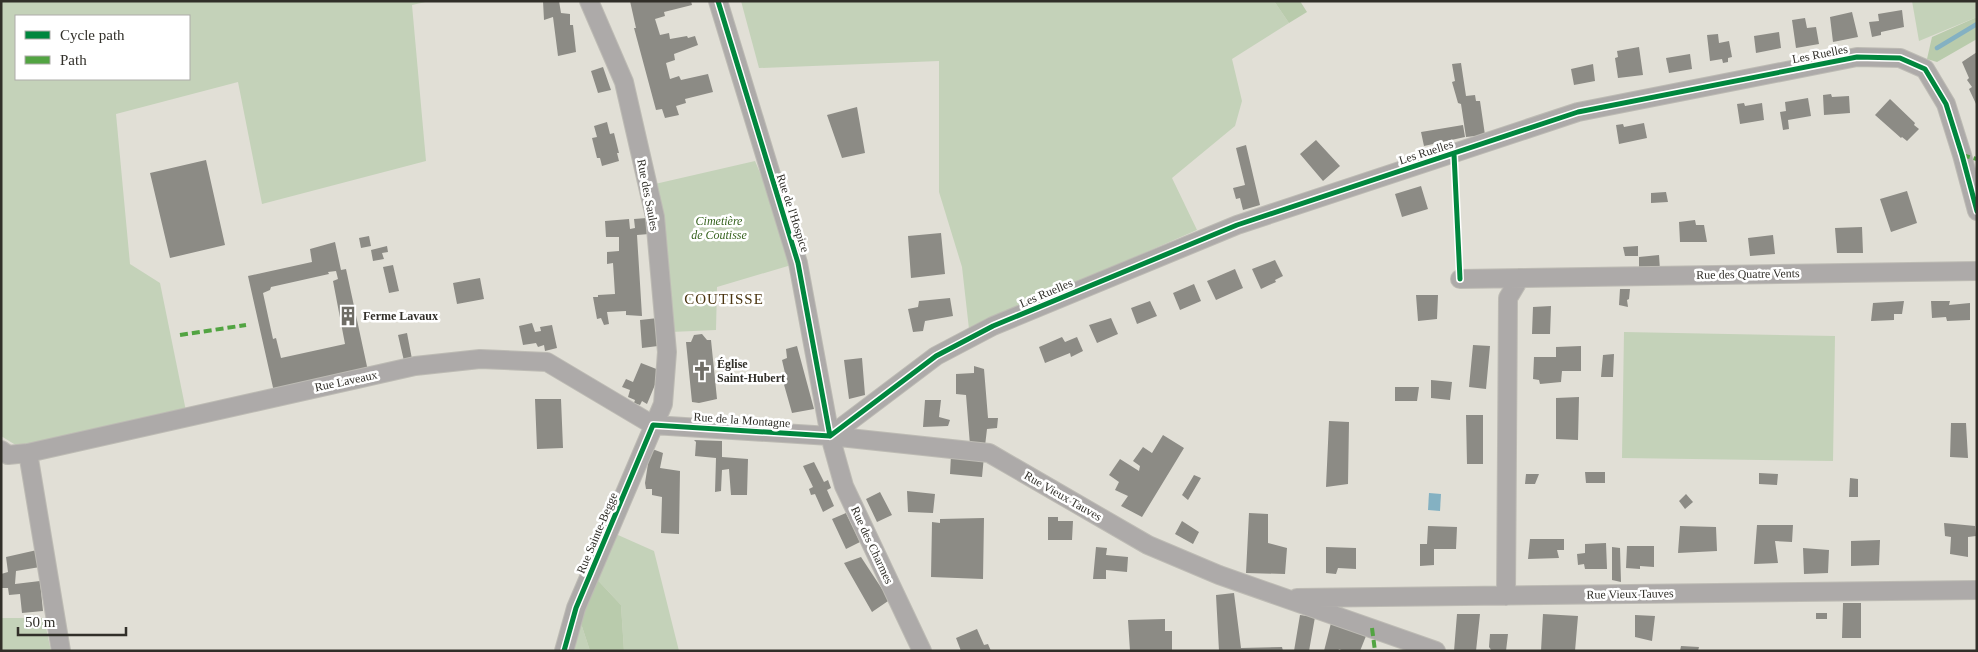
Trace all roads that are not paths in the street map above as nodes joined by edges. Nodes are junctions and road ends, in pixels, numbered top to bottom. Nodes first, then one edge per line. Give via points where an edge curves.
1 (589, 1) edge
2 (718, 1) edge
3 (1977, 211) edge
4 (1977, 271) edge
5 (1460, 278) dead end
6 (1520, 278) junction
7 (653, 425) junction
8 (830, 436) junction
9 (1, 450) edge
10 (28, 453) junction
11 (1977, 590) edge
12 (1506, 596) junction
13 (1284, 598) junction
14 (61, 651) edge
15 (564, 651) edge
16 (922, 651) edge
17 (1436, 651) edge

1 - 7 street, Rue des Saules via 624,82 654,216 667,352 663,404
2 - 8 street, Rue de l'Hospice via 798,262
3 - 8 street, Les Ruelles via 1946,104 1925,69 1900,58 1848,58 1578,112 1237,225 993,326 936,356
4 - 6 street, Rue des Quatre Vents
5 - 6 street, Rue des Quatre Vents
6 - 12 street via 1508,298
7 - 8 street, Rue de la Montagne
7 - 10 street, Rue Laveaux via 547,362 480,359 407,368
7 - 15 street, Rue Sainte-Begge via 576,608
8 - 13 street, Rue Vieux Tauves via 989,453 1148,545
8 - 16 street, Rue des Charmes via 844,486
9 - 10 street, Rue Laveaux via 8,455
10 - 14 street
11 - 12 street, Rue Vieux Tauves
12 - 13 street, Rue Vieux Tauves
13 - 17 street, Rue Vieux Tauves

